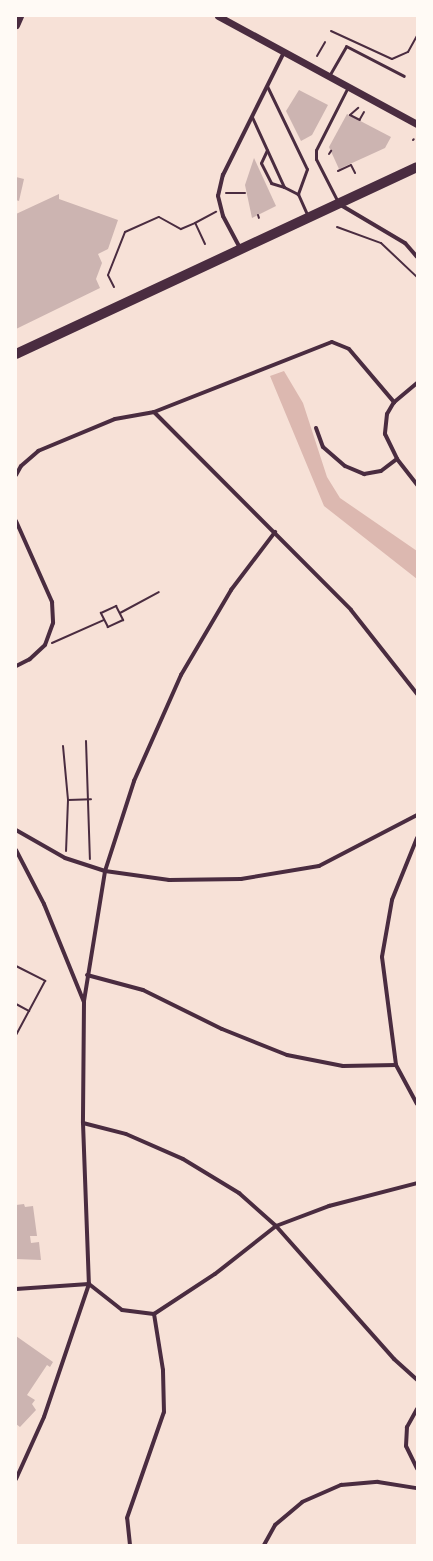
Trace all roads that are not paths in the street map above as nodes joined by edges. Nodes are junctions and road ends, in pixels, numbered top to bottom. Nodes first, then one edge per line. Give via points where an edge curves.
1 (20, 16) edge
2 (218, 16) edge
3 (16, 25) edge
4 (284, 51) junction
5 (329, 76) junction
6 (404, 76) dead end
7 (268, 86) junction
8 (349, 86) junction
9 (252, 116) junction
10 (417, 124) edge
11 (267, 150) junction
12 (417, 167) edge
13 (284, 187) junction
14 (298, 194) junction
15 (339, 204) junction
16 (308, 216) junction
17 (240, 248) junction
18 (417, 257) edge
19 (16, 354) edge
20 (417, 383) edge
21 (394, 402) junction
22 (154, 412) junction
23 (316, 428) dead end
24 (397, 459) junction
25 (16, 475) edge
26 (417, 485) edge
27 (16, 521) edge
28 (275, 532) junction
29 (16, 666) edge
30 (417, 694) edge
31 (417, 815) edge
32 (16, 830) edge
33 (417, 838) edge
34 (16, 850) edge
35 (105, 871) junction
36 (88, 975) junction
37 (84, 1002) junction
38 (396, 1065) junction
39 (417, 1104) edge
40 (83, 1123) junction
41 (417, 1183) edge
42 (276, 1226) junction
43 (89, 1284) junction
44 (16, 1288) edge
45 (154, 1314) junction
46 (417, 1380) edge
47 (417, 1409) edge
48 (417, 1469) edge
49 (16, 1479) edge
50 (417, 1488) edge
51 (130, 1545) edge
52 (264, 1545) edge

1 - 3 street
2 - 4 street
4 - 5 street
4 - 7 street
5 - 6 lane via 346,46
5 - 8 street
7 - 9 street
7 - 14 lane via 307,169
8 - 10 street
8 - 15 lane via 316,150 316,159
9 - 11 lane
9 - 17 street via 223,175 218,194 221,210
11 - 13 lane
11 - 13 lane via 260,163 271,182
12 - 15 main road
13 - 14 lane
14 - 16 lane
15 - 16 main road
15 - 18 street via 405,243
16 - 17 main road
17 - 19 main road
20 - 21 street
21 - 22 street via 349,349 332,342 255,370
21 - 24 street via 387,414 385,434
22 - 25 street via 115,419 38,452 21,466
22 - 28 street
23 - 24 street via 323,447 345,466 364,474 381,471
24 - 26 street
27 - 29 street via 52,602 53,623 45,645 30,660
28 - 30 street via 351,610
28 - 35 street via 231,590 181,675 134,780
31 - 35 street via 312,868 241,879 169,880
32 - 35 street via 65,858
33 - 38 street via 392,900 382,957
34 - 37 street via 44,904
35 - 36 street
36 - 37 street
36 - 38 street via 143,990 222,1029 287,1054 343,1066
37 - 40 street
38 - 39 street
40 - 42 street via 126,1134 183,1159 239,1193
40 - 43 street
41 - 42 street via 329,1206
42 - 45 street via 215,1274
42 - 46 street via 394,1359
43 - 44 street
43 - 45 street via 122,1310
43 - 49 street via 44,1417
45 - 51 street via 163,1370 164,1412 127,1518
47 - 48 street via 407,1427 406,1446
50 - 52 street via 378,1482 341,1485 302,1502 275,1526

